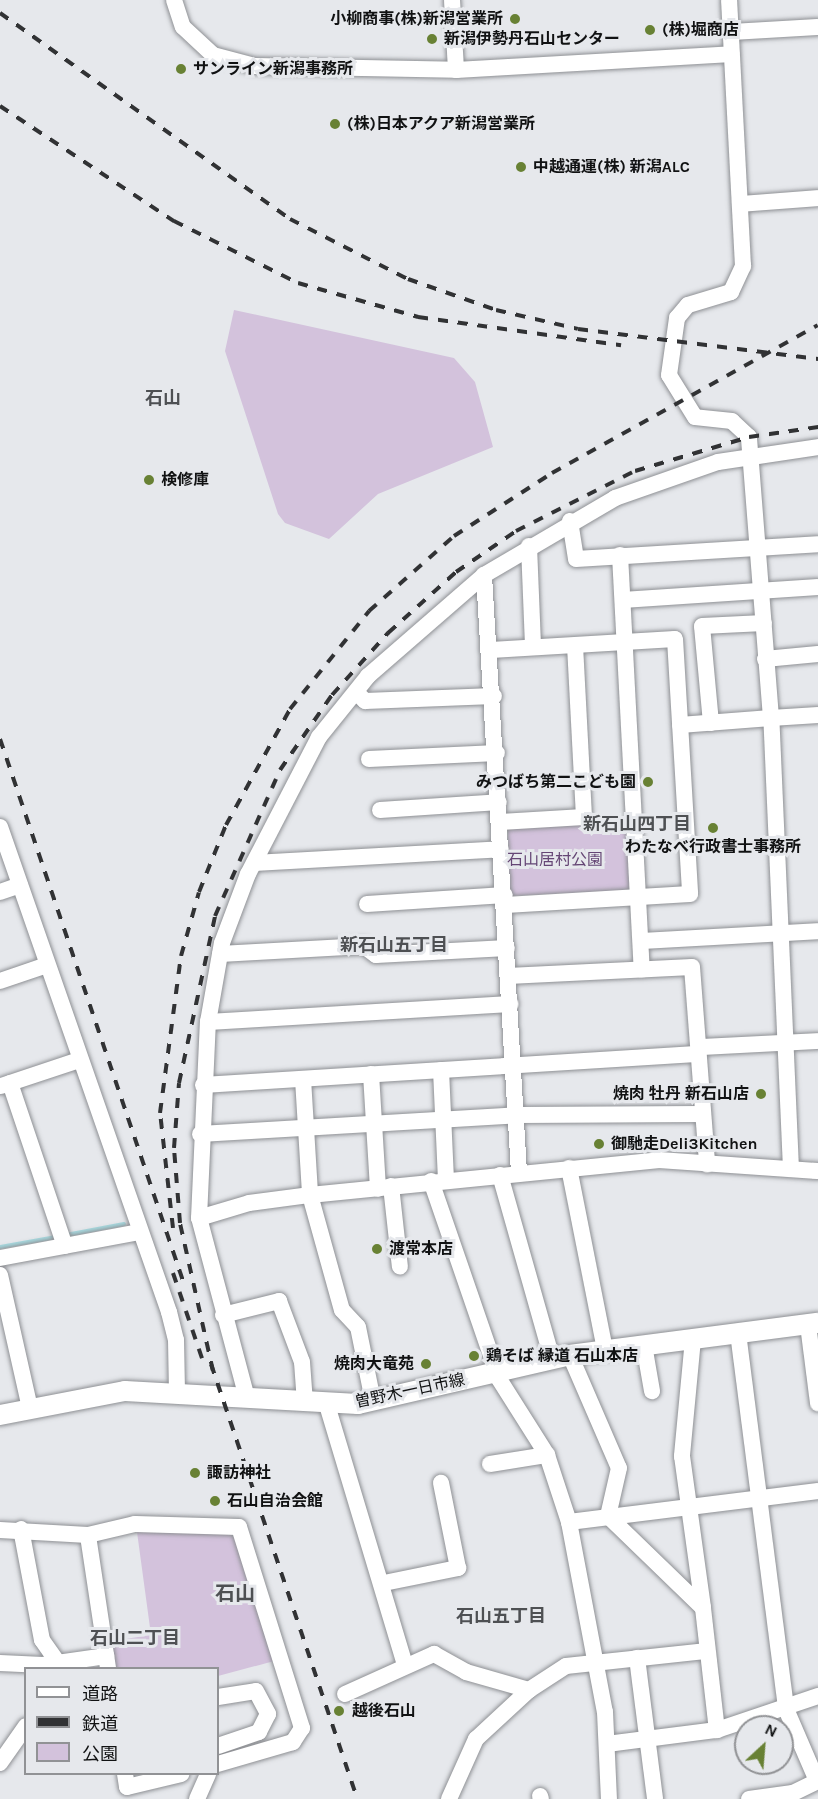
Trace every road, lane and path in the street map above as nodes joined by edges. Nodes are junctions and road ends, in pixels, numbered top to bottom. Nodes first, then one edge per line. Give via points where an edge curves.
1 (174, 0) edge
2 (452, 0) edge
3 (729, 0) edge
4 (818, 27) edge
5 (731, 32) junction
6 (732, 54) junction
7 (456, 70) junction
8 (818, 198) edge
9 (740, 204) junction
10 (818, 447) edge
11 (753, 455) junction
12 (570, 521) junction
13 (818, 544) edge
14 (529, 546) junction
15 (758, 546) junction
16 (620, 555) junction
17 (484, 575) junction
18 (818, 587) edge
19 (762, 590) junction
20 (622, 600) junction
21 (764, 623) junction
22 (625, 642) junction
23 (575, 646) junction
24 (533, 647) junction
25 (491, 650) junction
26 (818, 654) edge
27 (765, 659) junction
28 (356, 692) junction
29 (494, 696) junction
30 (818, 715) edge
31 (771, 718) junction
32 (711, 723) junction
33 (680, 725) junction
34 (497, 753) junction
35 (369, 759) dead end
36 (499, 802) junction
37 (380, 810) dead end
38 (500, 822) junction
39 (0, 827) edge
40 (501, 849) junction
41 (254, 863) junction
42 (20, 885) junction
43 (0, 892) edge
44 (638, 896) junction
45 (505, 900) junction
46 (367, 904) dead end
47 (818, 931) edge
48 (780, 934) junction
49 (641, 941) junction
50 (507, 948) junction
51 (220, 954) junction
52 (47, 965) junction
53 (642, 969) junction
54 (508, 976) junction
55 (0, 981) edge
56 (510, 1004) junction
57 (208, 1022) junction
58 (818, 1041) edge
59 (783, 1043) junction
60 (698, 1051) junction
61 (79, 1060) junction
62 (513, 1065) junction
63 (441, 1070) junction
64 (371, 1074) junction
65 (303, 1079) junction
66 (5, 1084) edge
67 (203, 1085) junction
68 (702, 1114) junction
69 (517, 1115) junction
70 (443, 1120) junction
71 (374, 1123) junction
72 (308, 1128) junction
73 (200, 1134) junction
74 (707, 1164) junction
75 (569, 1168) junction
76 (790, 1169) junction
77 (818, 1171) edge
78 (519, 1173) junction
79 (500, 1175) junction
80 (439, 1180) junction
81 (385, 1187) junction
82 (310, 1195) junction
83 (199, 1218) junction
84 (139, 1232) junction
85 (65, 1246) junction
86 (0, 1258) edge
87 (400, 1267) dead end
88 (0, 1275) edge
89 (223, 1315) junction
90 (813, 1324) edge
91 (738, 1334) junction
92 (693, 1339) junction
93 (644, 1346) junction
94 (605, 1350) junction
95 (561, 1357) junction
96 (496, 1371) junction
97 (652, 1391) dead end
98 (177, 1393) junction
99 (247, 1398) junction
100 (373, 1401) junction
101 (818, 1402) edge
102 (305, 1403) junction
103 (327, 1405) junction
104 (30, 1408) junction
105 (0, 1415) edge
106 (547, 1455) junction
107 (490, 1464) dead end
108 (441, 1483) dead end
109 (818, 1491) edge
110 (758, 1497) junction
111 (689, 1507) junction
112 (608, 1516) junction
113 (569, 1522) junction
114 (21, 1529) junction
115 (0, 1530) edge
116 (88, 1535) junction
117 (384, 1582) junction
118 (703, 1608) junction
119 (707, 1652) junction
120 (637, 1658) junction
121 (107, 1662) edge
122 (596, 1662) junction
123 (0, 1663) edge
124 (405, 1665) junction
125 (50, 1666) edge
126 (529, 1690) junction
127 (345, 1694) dead end
128 (818, 1696) edge
129 (219, 1697) edge
130 (786, 1709) junction
131 (24, 1729) edge
132 (717, 1730) junction
133 (648, 1738) junction
134 (219, 1743) edge
135 (607, 1744) junction
136 (0, 1762) edge
137 (219, 1764) edge
138 (124, 1775) edge
139 (174, 1775) edge
140 (207, 1775) edge
141 (817, 1781) edge
142 (198, 1799) edge
143 (449, 1799) edge
144 (609, 1799) edge
145 (656, 1799) edge
146 (749, 1799) edge

1 - 7 street via 183,27 196,41 230,62
2 - 7 street
3 - 5 street
4 - 5 street
5 - 6 street
6 - 7 street
6 - 9 street
8 - 9 street
9 - 11 street via 741,278 725,296 682,310 674,326 669,375 695,417 732,422 746,430
10 - 11 street
11 - 12 street via 615,498
11 - 15 street
12 - 14 street
12 - 16 street via 576,559
13 - 15 street
14 - 17 street
14 - 24 street
15 - 16 street
15 - 19 street
16 - 20 street
17 - 25 street
17 - 28 street
18 - 19 street
19 - 20 street
19 - 21 street
20 - 22 street
21 - 27 street
21 - 32 street via 702,626
22 - 23 street
22 - 33 street via 675,639
22 - 44 street
23 - 24 street
23 - 38 street via 584,817
24 - 25 street
25 - 29 street
26 - 27 street
27 - 31 street
28 - 29 street via 365,701
28 - 41 street via 319,737
29 - 34 street
30 - 31 street
31 - 32 street
31 - 48 street
32 - 33 street
33 - 44 street via 690,894
34 - 35 street
34 - 36 street
36 - 37 street
36 - 38 street
38 - 40 street
39 - 42 street
40 - 41 street
40 - 45 street
41 - 51 street
42 - 43 street
42 - 52 street
44 - 45 street
44 - 49 street
45 - 46 street
45 - 50 street
47 - 48 street
48 - 49 street
48 - 59 street
49 - 53 street
50 - 51 street via 376,956 364,946
50 - 54 street
51 - 57 street
52 - 55 street
52 - 61 street
53 - 54 street
53 - 60 street via 692,967
54 - 56 street
56 - 57 street
56 - 62 street
57 - 67 street
58 - 59 street
59 - 60 street
59 - 76 street
60 - 62 street
60 - 68 street
61 - 66 street
61 - 84 street
62 - 63 street
62 - 69 street
63 - 64 street
63 - 70 street
64 - 65 street
64 - 71 street
65 - 67 street
65 - 72 street
66 - 85 street
67 - 73 street
68 - 69 street
68 - 74 street
69 - 70 street
69 - 78 street
70 - 71 street
70 - 80 street
71 - 72 street
71 - 81 street
72 - 73 street
72 - 82 street
73 - 83 street
74 - 75 street via 659,1161
74 - 76 street
75 - 78 street
75 - 94 street
76 - 77 street
78 - 79 street
79 - 80 street
79 - 95 street
80 - 81 street
80 - 96 street
81 - 82 street
81 - 87 street
82 - 83 street via 249,1203
82 - 100 street via 342,1310 358,1327
83 - 89 street
84 - 85 street
84 - 98 street via 176,1340
85 - 86 street
88 - 104 street
89 - 99 street
89 - 102 street via 279,1301 302,1362
90 - 91 main road, 曽野木一日市線
90 - 101 street
91 - 92 main road, 曽野木一日市線
91 - 110 street
92 - 93 main road, 曽野木一日市線
92 - 111 street via 682,1432
93 - 94 main road, 曽野木一日市線
93 - 97 street
94 - 95 main road, 曽野木一日市線
95 - 96 main road, 曽野木一日市線
95 - 112 street via 619,1468
96 - 100 main road, 曽野木一日市線
96 - 106 street
98 - 99 main road, 曽野木一日市線
98 - 104 main road, 曽野木一日市線 via 125,1391
99 - 102 main road, 曽野木一日市線
100 - 103 main road, 曽野木一日市線
102 - 103 main road, 曽野木一日市線
103 - 117 street
104 - 105 main road, 曽野木一日市線
106 - 107 street
106 - 113 street
108 - 117 street via 458,1568
109 - 110 street
110 - 111 street
110 - 130 street
111 - 112 street
111 - 118 street
112 - 113 street
112 - 118 street
113 - 122 street
114 - 115 street
114 - 116 street
114 - 125 street
116 - 121 street
116 - 137 street via 135,1524 239,1527 302,1728 293,1742
117 - 124 street
118 - 119 street
119 - 120 street
119 - 132 street
120 - 122 street
120 - 133 street
121 - 125 street
122 - 126 street via 567,1666
122 - 135 street
123 - 125 street
124 - 126 street via 441,1654 466,1672
124 - 127 street
126 - 143 street via 476,1739
128 - 130 street
129 - 134 street via 256,1691 268,1714 259,1732
130 - 132 street
130 - 141 street
131 - 136 street
132 - 133 street
133 - 135 street
133 - 145 street
135 - 144 street
138 - 139 street via 127,1788
140 - 142 street
141 - 146 street via 793,1793

